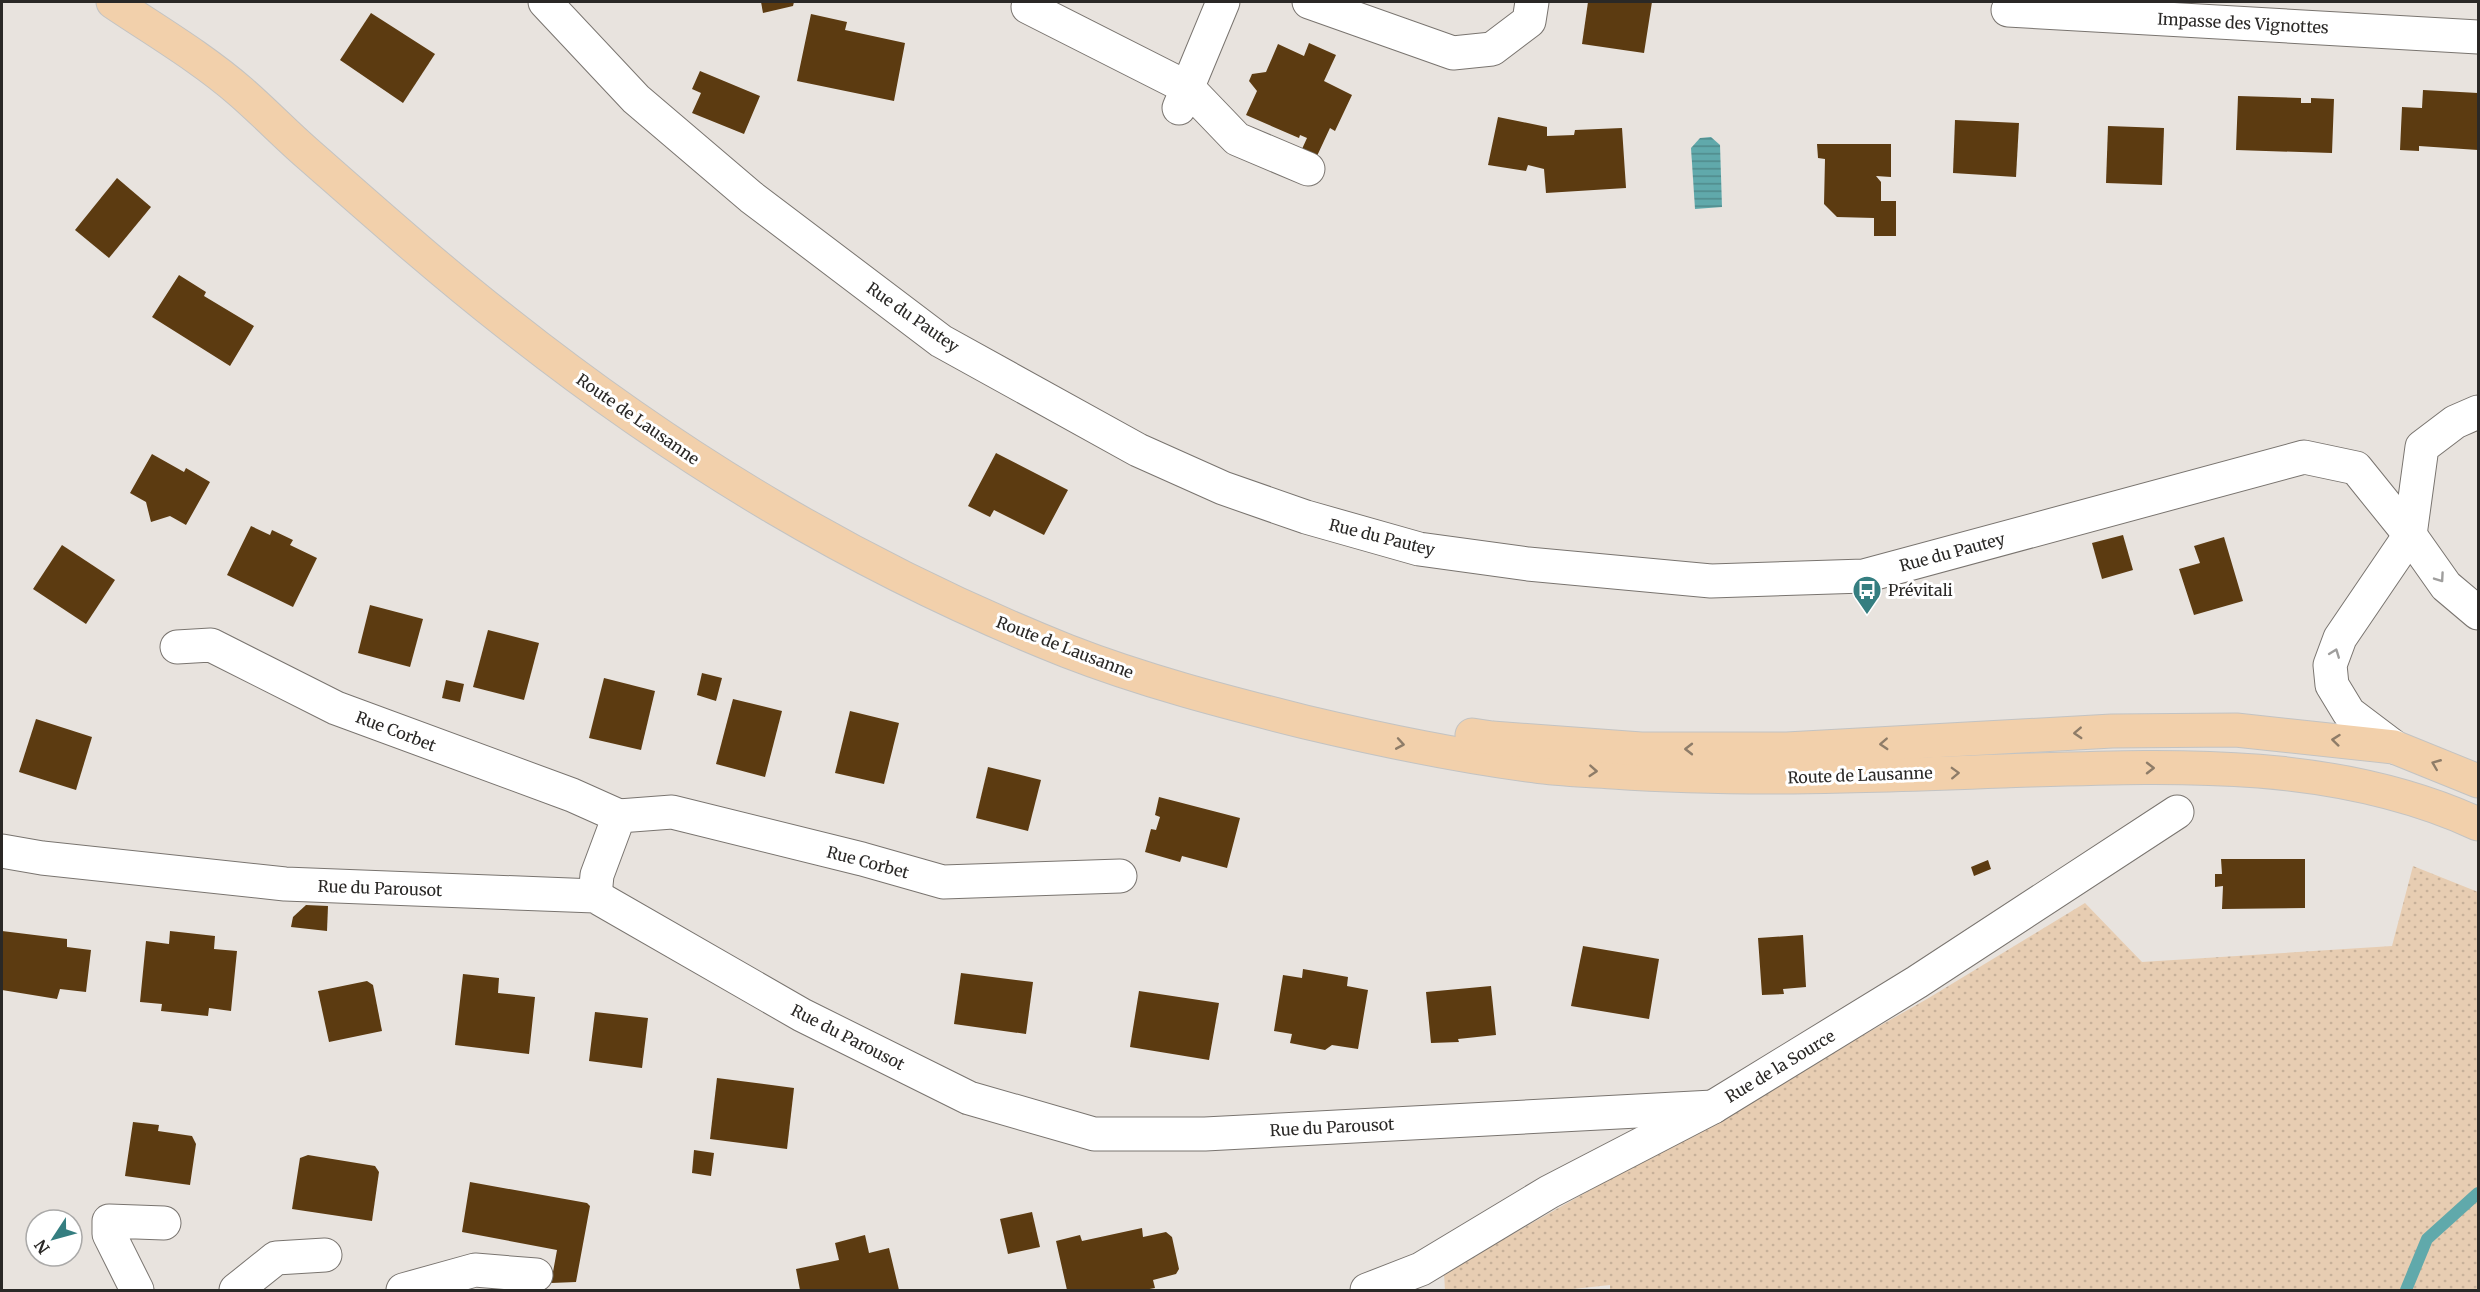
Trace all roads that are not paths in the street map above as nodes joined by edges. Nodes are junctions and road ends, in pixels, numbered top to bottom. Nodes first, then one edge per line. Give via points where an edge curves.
1 (113, 2) edge
2 (544, 2) edge
3 (1223, 2) edge
4 (1309, 2) edge
5 (1532, 2) edge
6 (1028, 7) dead end
7 (2008, 10) dead end
8 (2478, 37) edge
9 (1183, 99) junction
10 (1308, 169) dead end
11 (2478, 412) edge
12 (2410, 535) junction
13 (2478, 612) edge
14 (177, 647) dead end
15 (1241, 706) junction
16 (2394, 747) junction
17 (2478, 781) edge
18 (2177, 812) dead end
19 (620, 816) junction
20 (2478, 824) edge
21 (2, 851) edge
22 (1120, 876) dead end
23 (595, 896) junction
24 (1713, 1107) junction
25 (164, 1223) dead end
26 (325, 1255) dead end
27 (536, 1275) dead end
28 (137, 1290) edge
29 (236, 1290) edge
30 (403, 1290) edge
31 (1367, 1290) edge

1 - 15 main road, Route de Lausanne via 236,88 499,318 598,393 740,488 876,565 1071,653
2 - 12 street, Rue du Pautey via 636,99 751,196 941,341 1138,450 1223,488 1305,518 1419,549 1540,565 1711,581 1864,576 2304,457 2356,468
3 - 9 street
4 - 5 street via 1453,53 1492,49 1529,21
6 - 9 street
7 - 8 street, Impasse des Vignottes
9 - 10 street via 1237,139
11 - 12 street via 2455,422 2422,447
12 -> 13 street, Rue du Pautey via 2446,586
16 -> 12 street via 2349,713 2332,685 2330,665 2340,638
14 - 19 street, Rue Corbet via 211,645 336,708
16 -> 15 main road, Route de Lausanne via 2236,730 2112,731 1787,749 1641,749 1492,738 1370,717
15 -> 20 main road, Route de Lausanne via 1395,744 1538,767 1670,776 1785,778 2232,768 2323,778 2409,796
17 -> 16 main road, Route de Lausanne
18 - 24 street, Rue de la Source via 1917,982
19 - 22 street, Rue Corbet via 672,812 944,882
19 - 23 street via 597,875
21 - 23 street, Rue du Parousot via 285,884
23 - 24 street, Rue du Parousot via 802,1015 969,1098 1094,1134 1205,1134
24 - 31 street, Rue de la Source via 1549,1192 1420,1269
25 - 28 street via 109,1221 109,1234
26 - 29 street via 276,1258
27 - 30 street via 475,1270

